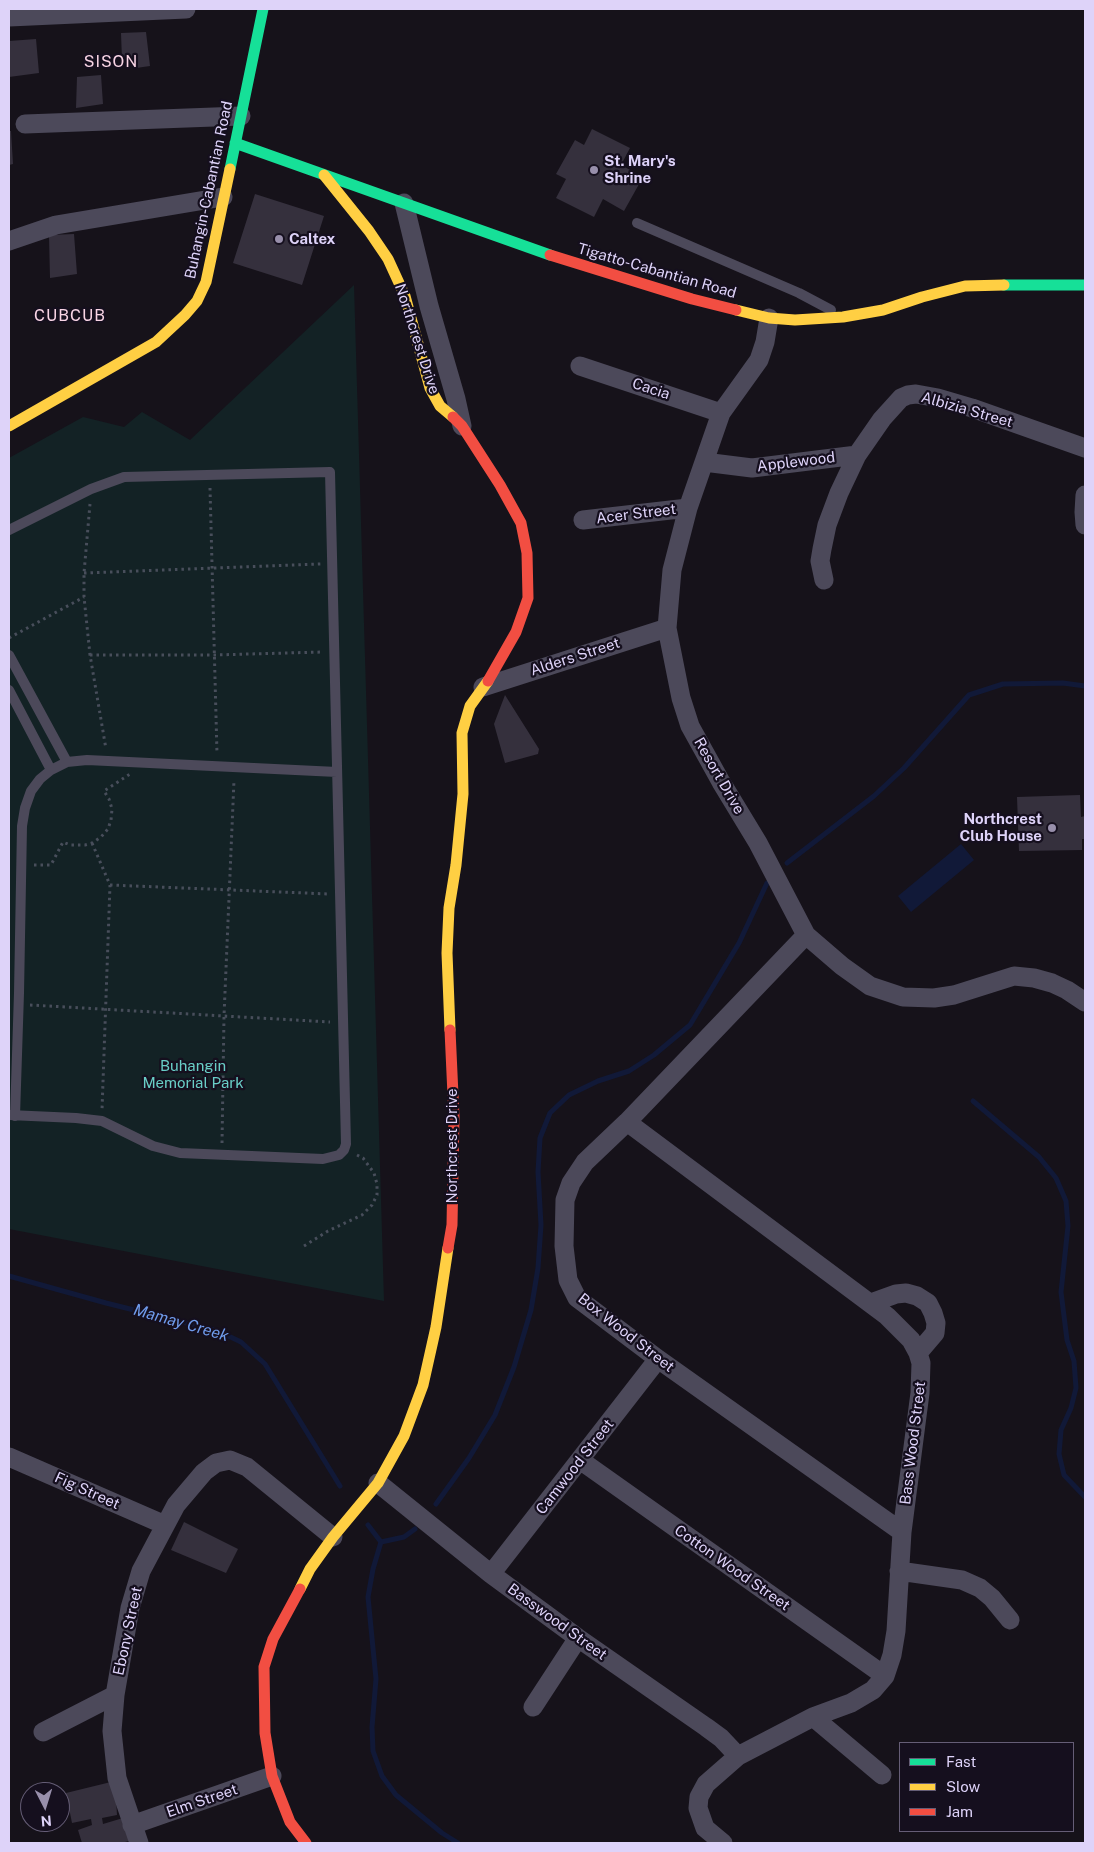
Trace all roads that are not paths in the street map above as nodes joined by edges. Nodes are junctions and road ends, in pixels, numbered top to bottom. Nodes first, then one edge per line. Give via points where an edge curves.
1 (186, 9) edge
2 (263, 9) edge
3 (20, 14) edge
4 (241, 116) junction
5 (25, 124) dead end
6 (235, 143) junction
7 (324, 175) junction
8 (223, 197) junction
9 (404, 203) junction
10 (637, 223) dead end
11 (9, 241) edge
12 (1085, 285) edge
13 (429, 306) junction
14 (410, 311) junction
15 (843, 317) junction
16 (768, 318) junction
17 (580, 366) dead end
18 (721, 413) junction
19 (9, 426) edge
20 (462, 426) junction
21 (1085, 448) edge
22 (857, 455) junction
23 (704, 462) junction
24 (1085, 495) edge
25 (688, 508) junction
26 (583, 520) dead end
27 (1085, 525) edge
28 (9, 530) edge
29 (824, 580) dead end
30 (666, 628) junction
31 (9, 655) edge
32 (483, 687) junction
33 (28, 690) junction
34 (11, 694) edge
35 (67, 762) junction
36 (51, 770) junction
37 (337, 772) junction
38 (806, 935) junction
39 (1085, 1002) edge
40 (12, 1116) edge
41 (627, 1122) junction
42 (871, 1303) junction
43 (918, 1353) junction
44 (658, 1359) junction
45 (9, 1457) edge
46 (580, 1460) junction
47 (378, 1483) junction
48 (166, 1525) junction
49 (902, 1532) junction
50 (334, 1537) junction
51 (899, 1571) junction
52 (491, 1574) junction
53 (1010, 1620) dead end
54 (578, 1638) junction
55 (885, 1676) junction
56 (115, 1694) junction
57 (533, 1707) dead end
58 (813, 1717) junction
59 (43, 1732) dead end
60 (738, 1756) junction
61 (882, 1775) dead end
62 (272, 1776) junction
63 (132, 1825) junction
64 (139, 1843) edge
65 (306, 1843) edge
66 (723, 1843) edge

1 - 3 street
2 - 4 street, Buhangin-Cabantian Road
4 - 5 street
4 - 6 street, Buhangin-Cabantian Road
6 - 7 street, Tigatto-Cabantian Road
6 - 8 street, Buhangin-Cabantian Road
7 - 9 street, Tigatto-Cabantian Road
7 - 14 street, Northcrest Drive via 388,259
8 - 11 street via 56,225
8 - 19 street, Buhangin-Cabantian Road via 206,282 185,316 156,342
9 - 13 street, Northcrest Drive
9 - 16 street, Tigatto-Cabantian Road via 539,252 692,299
10 - 15 lane via 800,293
12 - 15 street, Tigatto-Cabantian Road via 965,286 883,310
13 - 14 street
13 - 20 street, Northcrest Drive
14 - 20 street, Northcrest Drive via 430,388 440,406
15 - 16 street, Tigatto-Cabantian Road
16 - 18 street, Resort Drive via 765,342 758,360
17 - 18 street, Cacia
18 - 23 street, Resort Drive
20 - 32 street, Northcrest Drive via 521,523 527,553 528,598 516,632
21 - 22 street, Albizia Street via 972,408 916,394 901,398 882,418
22 - 23 street, Applewood via 752,468
22 - 29 street, Albizia Street via 827,525 820,562
23 - 25 street, Resort Drive
24 - 27 street
25 - 26 street, Acer Street
25 - 30 street, Resort Drive via 672,570
28 - 37 lane via 91,489 124,477 330,472
30 - 32 street, Alders Street
30 - 38 street, Resort Drive via 690,726 758,843
31 - 33 lane
32 - 47 street, Northcrest Drive via 470,706 462,732 463,794 449,908 447,953 454,1118 452,1225 423,1385 404,1436
33 - 34 lane
33 - 35 lane
34 - 36 lane
35 - 36 lane
35 - 37 lane via 108,760
36 - 40 lane via 31,791 22,826 19,1004
37 - 40 lane via 344,1150 339,1155 323,1159 180,1153 152,1146 102,1120
38 - 39 street, Resort Drive via 870,986 903,997 954,995 1014,976 1052,983
38 - 41 street, Box Wood Street
41 - 42 street, Bass Wood Street
41 - 44 street, Box Wood Street via 585,1162 571,1183 565,1200 564,1246 568,1280 577,1298
42 - 43 street, Bass Wood Street via 900,1328
42 - 43 street via 906,1293 928,1303 934,1313 935,1333
43 - 49 street, Bass Wood Street via 922,1376
44 - 46 street, Camwood Street
44 - 49 street, Box Wood Street
45 - 48 street, Fig Street
46 - 52 street, Camwood Street
46 - 55 street, Cotton Wood Street
47 - 50 street, Northcrest Drive
47 - 52 street, Basswood Street
48 - 50 street, Ebony Street via 176,1505 204,1472 216,1463 230,1460 247,1467
48 - 56 street, Ebony Street via 141,1571
49 - 51 street, Bass Wood Street
50 - 62 street, Northcrest Drive via 310,1569 273,1639 264,1668 265,1733
51 - 53 street via 971,1584 992,1598
51 - 55 street, Bass Wood Street via 896,1631
52 - 54 street, Basswood Street
54 - 57 street
54 - 60 street, Basswood Street via 706,1726
55 - 58 street, Bass Wood Street via 873,1690 858,1699
56 - 59 street
56 - 63 street, Ebony Street via 112,1731 117,1778
58 - 60 street, Bass Wood Street
58 - 61 street
60 - 66 street, Bass Wood Street via 706,1784 699,1797 698,1808 705,1828
62 - 63 street, Elm Street
62 - 65 street, Northcrest Drive via 290,1822
63 - 64 street, Ebony Street

